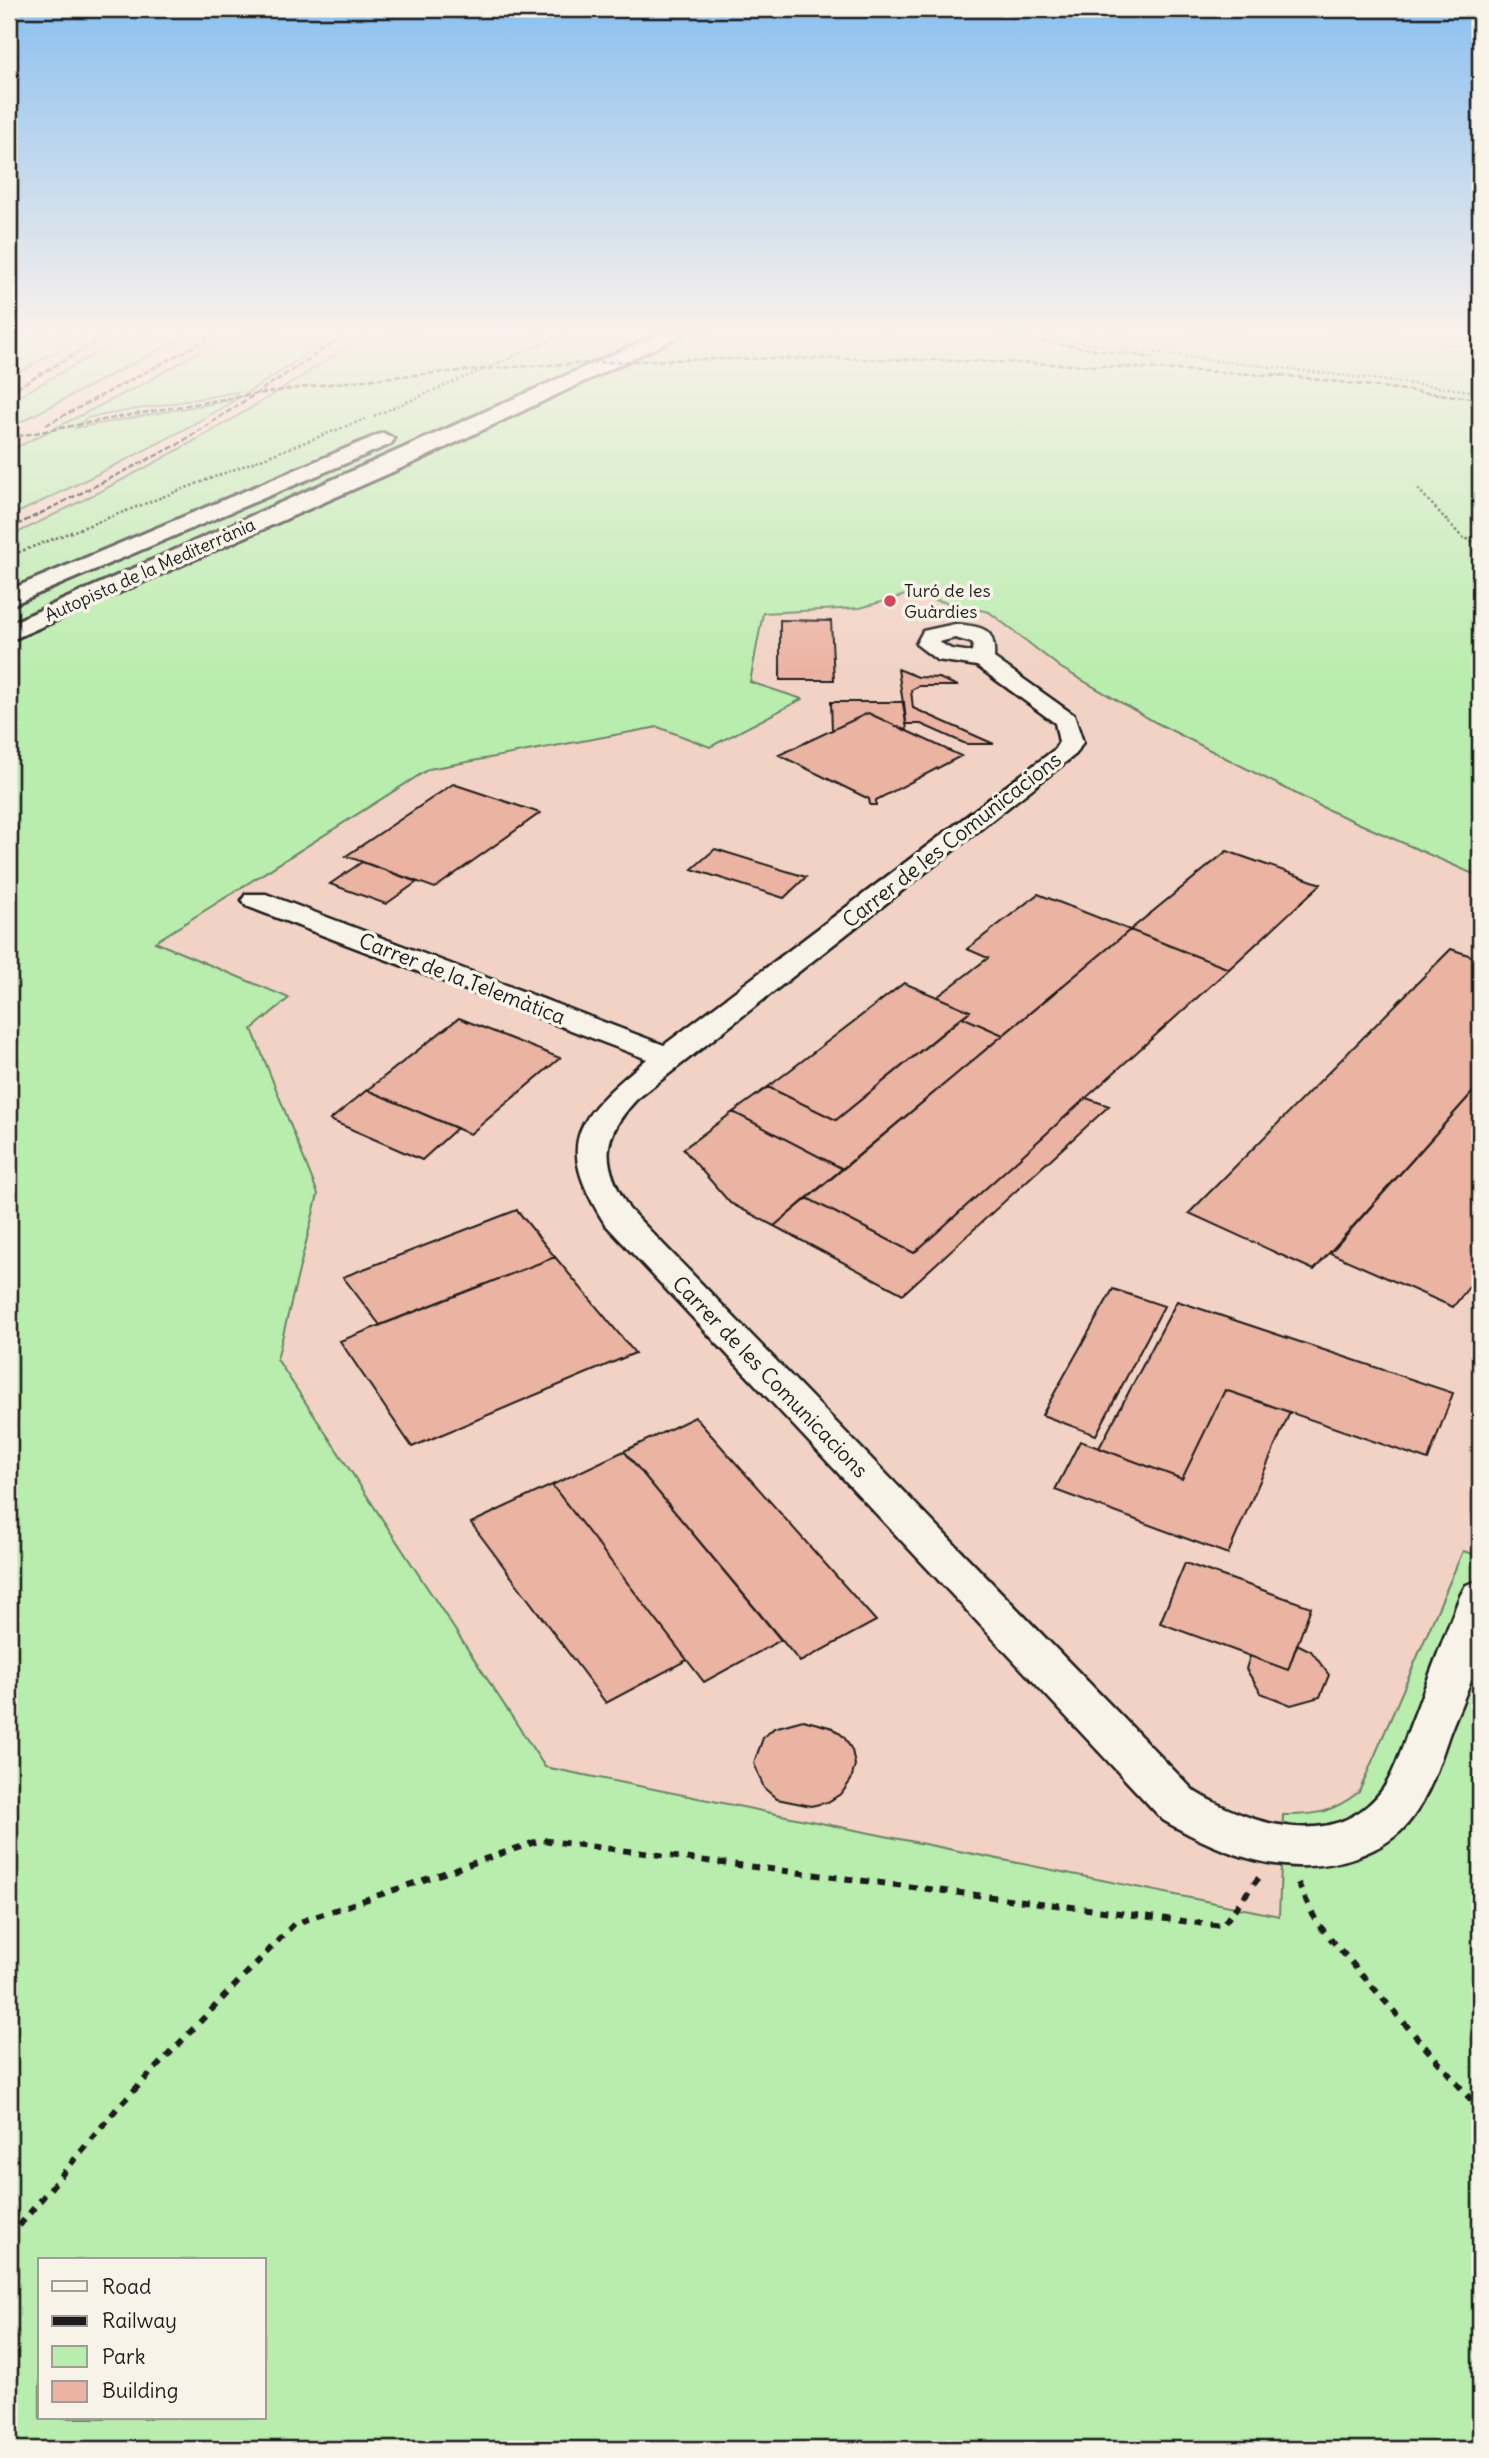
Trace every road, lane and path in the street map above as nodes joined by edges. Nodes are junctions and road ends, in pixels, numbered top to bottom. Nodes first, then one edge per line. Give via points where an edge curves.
1 (289, 449) edge
2 (358, 449) edge
3 (425, 449) edge
4 (1418, 489) dead end
5 (1480, 544) edge
6 (9, 556) edge
7 (9, 599) edge
8 (9, 633) edge
9 (983, 660) dead end
10 (256, 900) dead end
11 (668, 1057) junction
12 (1480, 1596) edge
13 (1281, 1847) junction
14 (1480, 2110) edge
15 (9, 2238) edge

1 - 6 path
2 - 7 highway, Autopista de la Mediterrània
3 - 8 highway, Autopista de la Mediterrània
4 - 5 path via 1462,537
9 - 11 street, Carrer de les Comunicacions via 1066,720 1071,742 1064,754
10 - 11 street, Carrer de la Telemàtica
11 - 13 street, Carrer de les Comunicacions via 614,1102 592,1140 595,1180 617,1216 1178,1805 1211,1826
12 - 13 street, Carrer de les Comunicacions via 1413,1778 1391,1813 1345,1843
13 - 14 path via 1317,1923
13 - 15 path via 1222,1926 541,1840 294,1924 119,2106

